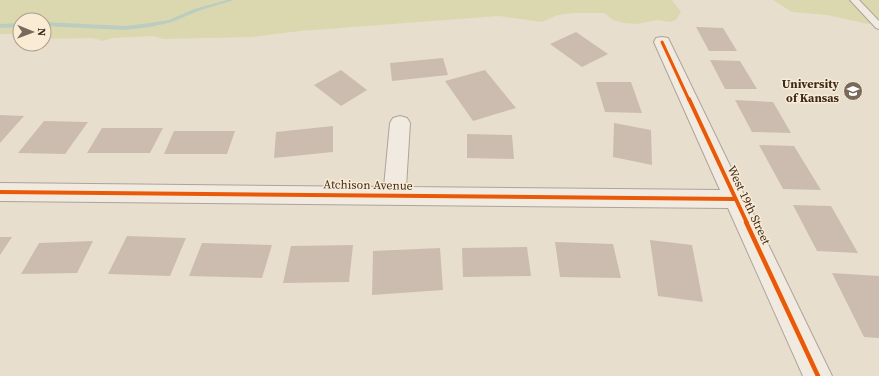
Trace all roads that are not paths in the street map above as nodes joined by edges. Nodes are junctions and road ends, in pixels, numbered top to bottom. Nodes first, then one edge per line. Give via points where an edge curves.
1 (854, 0) edge
2 (879, 26) edge
3 (662, 42) dead end
4 (400, 123) dead end
5 (0, 192) edge
6 (394, 195) junction
7 (735, 199) junction
8 (818, 376) edge

1 - 2 lane
3 - 7 street, West 19th Street
4 - 6 street
5 - 6 street, Atchison Avenue
6 - 7 street, Atchison Avenue
7 - 8 street, West 19th Street

